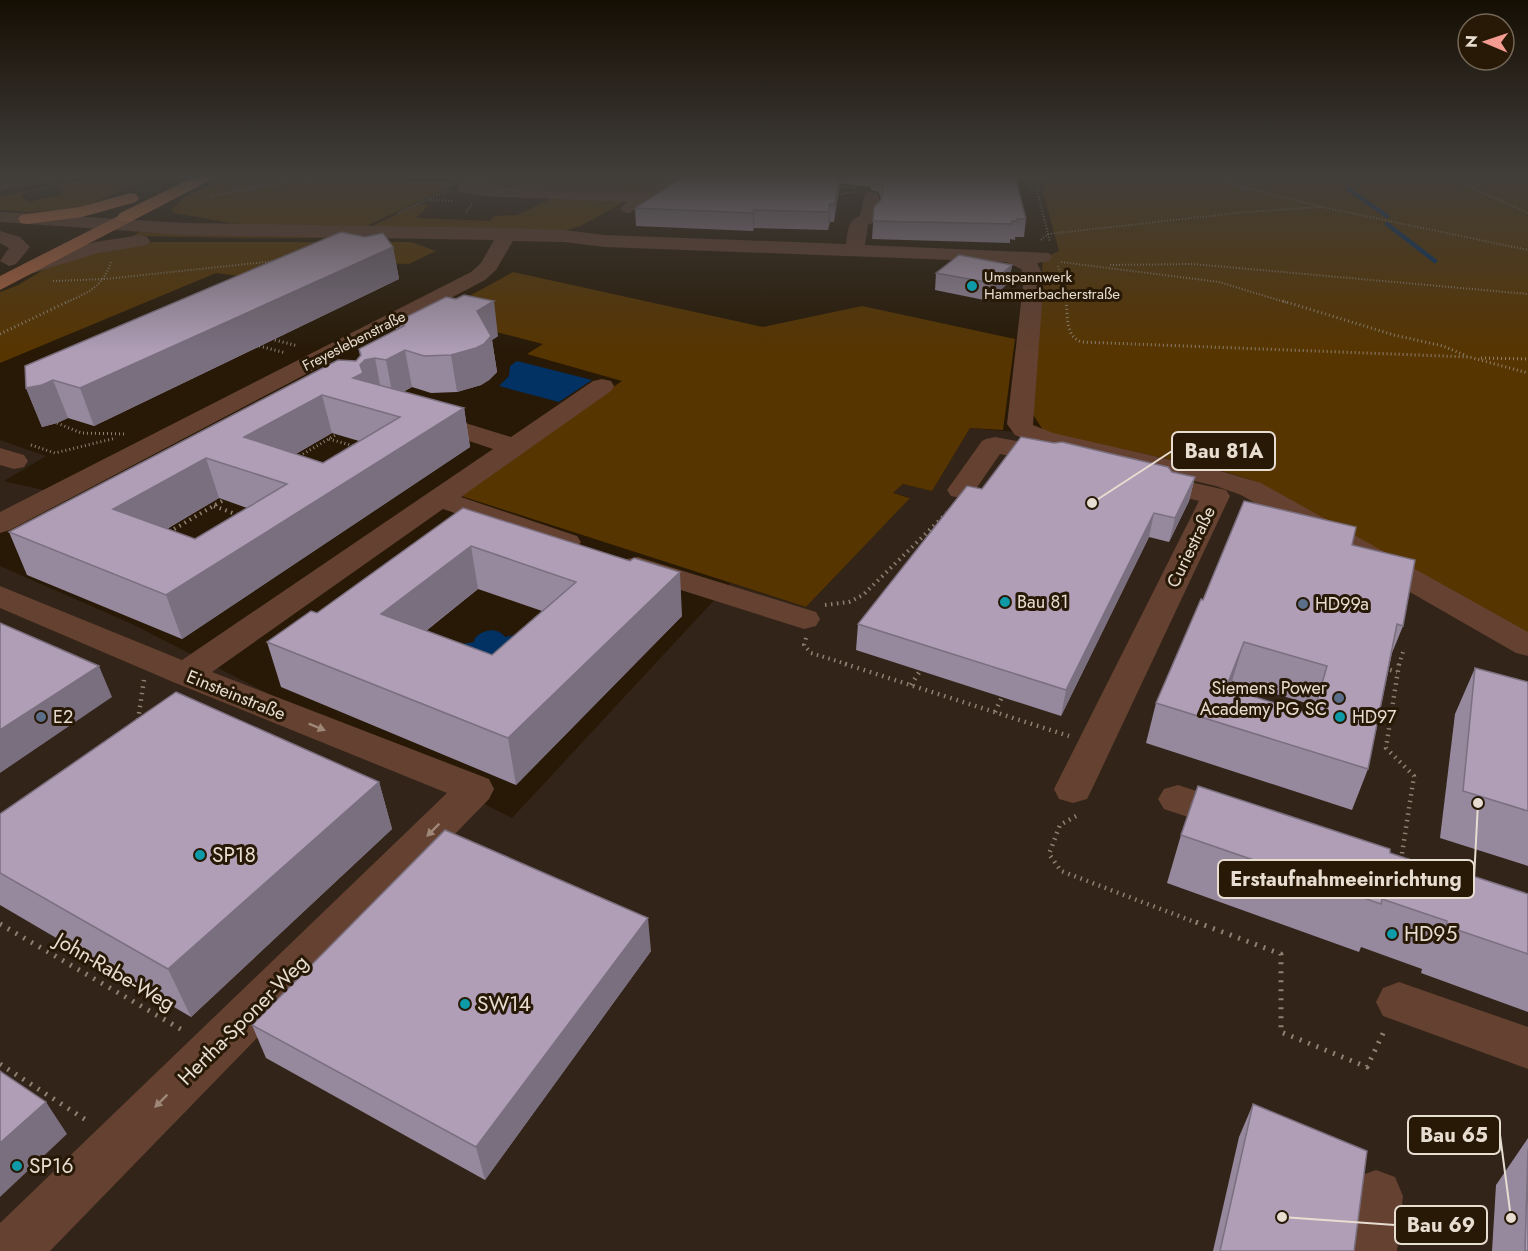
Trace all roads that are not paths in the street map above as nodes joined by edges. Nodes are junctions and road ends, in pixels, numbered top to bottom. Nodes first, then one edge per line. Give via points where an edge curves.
1 (70, 234) edge
2 (79, 234) edge
3 (132, 234) edge
4 (407, 234) edge
5 (585, 234) edge
6 (857, 234) edge
7 (0, 237) edge
8 (505, 237) junction
9 (160, 239) junction
10 (578, 239) junction
11 (855, 250) junction
12 (1010, 256) junction
13 (1049, 259) road end
14 (5, 262) edge
15 (38, 274) junction
16 (0, 284) edge
17 (602, 386) dead end
18 (397, 409) edge
19 (515, 447) junction
20 (1220, 488) junction
21 (440, 499) junction
22 (956, 500) edge
23 (0, 524) edge
24 (0, 596) edge
25 (804, 619) road end
26 (1528, 646) edge
27 (185, 674) junction
28 (475, 789) joint
29 (1178, 798) dead end
30 (1075, 802) road end
31 (1266, 828) edge
32 (1398, 1002) road end
33 (1528, 1048) edge
34 (1376, 1196) dead end
35 (11, 1251) edge
36 (1370, 1251) edge

1 - 14 main road
2 - 15 main road
3 - 9 street
4 - 8 street
5 - 10 street
6 - 11 street
7 - 14 street via 20,247
8 - 9 street
8 - 10 street
8 - 23 street, Freyeslebenstraße via 489,266 478,276 306,360 184,429
9 - 15 street via 95,248
10 - 11 street
11 - 12 street via 913,246
12 - 13 street
12 - 20 street via 1029,266 1034,277 1020,423 1024,430
15 - 16 main road
17 - 19 street
18 - 19 street
19 - 21 street
20 - 22 street, Curiestraße via 1001,444 991,447
20 - 26 street via 1251,489 1275,501
20 - 30 street, Curiestraße via 1094,744
21 - 25 street
21 - 27 street
24 - 27 street, Einsteinstraße
27 -> 28 street, Einsteinstraße
28 -> 35 street, Hertha-Sponer-Weg
29 - 31 street
32 - 33 street
34 - 36 street

